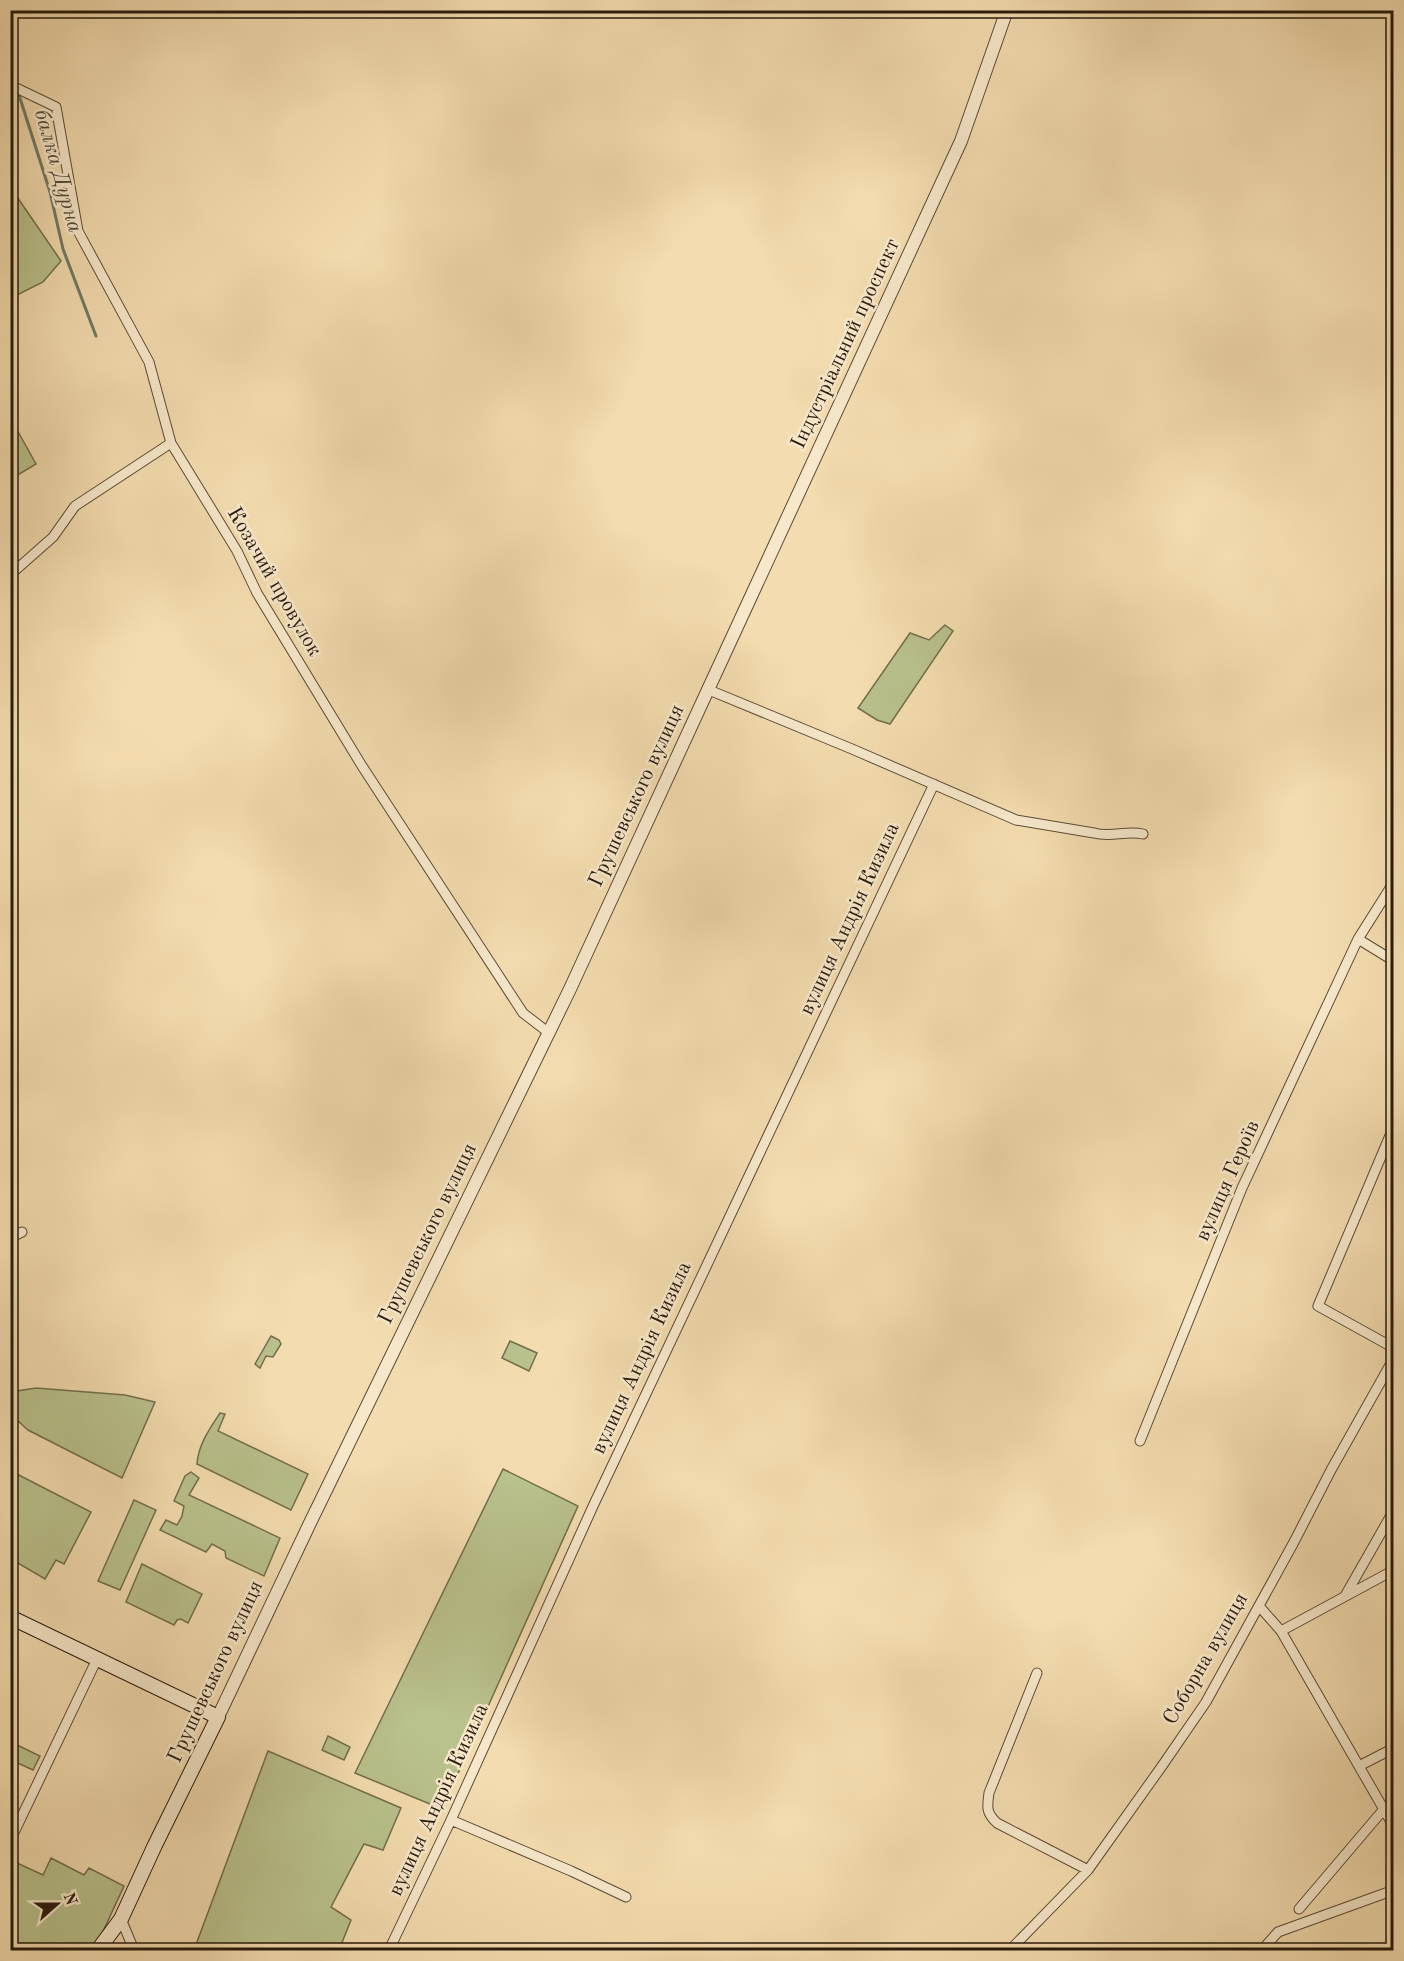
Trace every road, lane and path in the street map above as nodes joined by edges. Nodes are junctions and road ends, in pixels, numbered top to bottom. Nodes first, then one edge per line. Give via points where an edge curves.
1 (1007, 10) edge
2 (10, 85) edge
3 (171, 443) junction
4 (10, 575) edge
5 (709, 690) junction
6 (934, 784) junction
7 (1143, 834) dead end
8 (1394, 882) edge
9 (1358, 939) junction
10 (1394, 961) edge
11 (549, 1033) junction
12 (1394, 1126) edge
13 (22, 1232) dead end
14 (10, 1238) edge
15 (1394, 1348) edge
16 (1394, 1358) edge
17 (1140, 1441) dead end
18 (1394, 1510) edge
19 (1394, 1570) edge
20 (1345, 1596) junction
21 (1259, 1606) junction
22 (10, 1617) edge
23 (1281, 1631) junction
24 (97, 1659) junction
25 (1037, 1673) dead end
26 (218, 1717) junction
27 (1394, 1748) edge
28 (1359, 1767) junction
29 (1383, 1809) junction
30 (451, 1820) junction
31 (1394, 1827) edge
32 (10, 1841) edge
33 (1088, 1870) junction
34 (1394, 1890) edge
35 (626, 1898) dead end
36 (1299, 1909) dead end
37 (121, 1918) junction
38 (98, 1950) edge
39 (134, 1950) edge
40 (390, 1950) edge
41 (1010, 1950) edge
42 (1262, 1950) edge

1 - 5 street, Індустріальний проспект via 961,141
2 - 3 street, Козачий провулок via 56,107 78,231 149,362
3 - 4 street via 75,507 53,537
3 - 11 street, Козачий провулок via 362,766 523,1013
5 - 6 street
5 - 11 street, Грушевського вулиця
6 - 7 street via 1016,820 1102,836
6 - 30 street, вулиця Андрія Кизила via 594,1504
8 - 9 street, вулиця Героїв
9 - 10 street
9 - 17 street, вулиця Героїв via 1242,1188
11 - 26 street, Грушевського вулиця
12 - 15 street via 1318,1306
13 - 14 street
16 - 21 street, Соборна вулиця
18 - 20 street
19 - 20 street
20 - 23 street
21 - 23 street
21 - 33 street, Соборна вулиця via 1206,1702
22 - 24 main road
23 - 28 street
24 - 26 main road
24 - 32 street
25 - 33 street via 989,1793 987,1808 997,1823
26 - 37 main road, Грушевського вулиця
27 - 28 street
28 - 29 street
29 - 31 street
29 - 36 street
30 - 35 street
30 - 40 street, вулиця Андрія Кизила
33 - 41 street, Соборна вулиця
34 - 42 street via 1278,1932
37 - 38 main road, Грушевського вулиця
37 - 39 street

